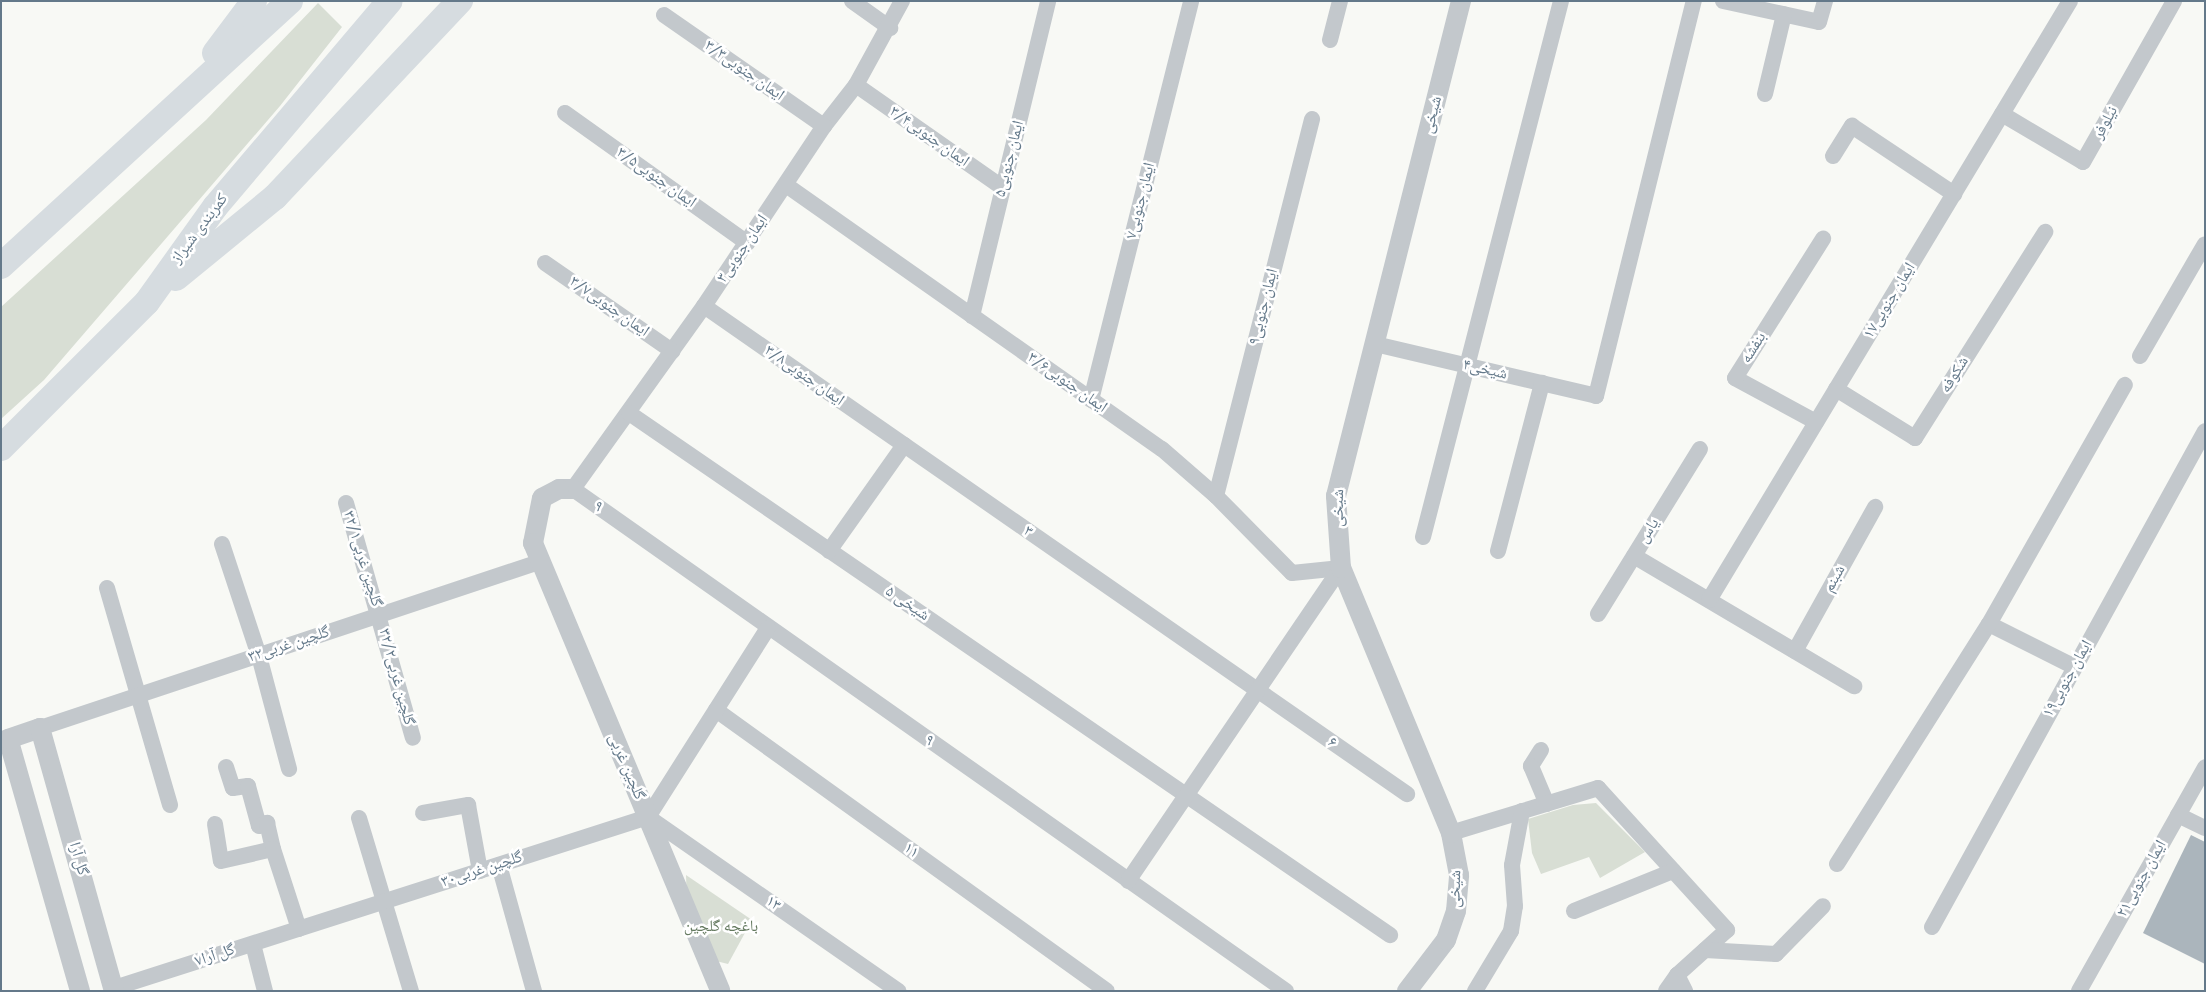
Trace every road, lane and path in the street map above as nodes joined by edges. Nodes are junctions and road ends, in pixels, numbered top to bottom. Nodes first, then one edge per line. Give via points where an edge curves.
1 (254, 1) edge
2 (290, 1) edge
3 (390, 1) edge
4 (460, 1) edge
5 (852, 1) edge
6 (902, 1) edge
7 (1048, 1) edge
8 (1191, 1) edge
9 (1340, 1) edge
10 (1461, 1) edge
11 (1561, 1) edge
12 (1694, 1) edge
13 (1723, 1) edge
14 (1825, 1) edge
15 (2070, 1) edge
16 (2174, 1) edge
17 (1784, 14) junction
18 (664, 15) dead end
19 (890, 28) junction
20 (1330, 40) dead end
21 (856, 85) junction
22 (1765, 94) dead end
23 (176, 106) junction
24 (565, 113) dead end
25 (2002, 114) junction
26 (1312, 119) dead end
27 (824, 126) junction
28 (1833, 156) dead end
29 (786, 185) junction
30 (1003, 188) junction
31 (1954, 194) junction
32 (2045, 232) dead end
33 (1823, 239) dead end
34 (747, 243) junction
35 (2205, 244) edge
36 (545, 263) dead end
37 (1, 266) edge
38 (147, 302) junction
39 (704, 306) junction
40 (972, 316) junction
41 (1374, 344) junction
42 (672, 351) junction
43 (2140, 356) dead end
44 (1467, 366) junction
45 (1542, 383) junction
46 (2125, 385) dead end
47 (1836, 389) junction
48 (1091, 400) junction
49 (629, 413) junction
50 (1816, 422) junction
51 (2205, 432) edge
52 (904, 445) junction
53 (1, 448) edge
54 (1700, 449) dead end
55 (573, 489) junction
56 (1216, 496) junction
57 (346, 503) dead end
58 (1875, 507) dead end
59 (1423, 537) dead end
60 (222, 544) dead end
61 (1498, 550) dead end
62 (829, 551) junction
63 (1634, 556) junction
64 (538, 562) junction
65 (1341, 568) junction
66 (107, 588) dead end
67 (1709, 600) junction
68 (1598, 614) dead end
69 (379, 615) junction
70 (1989, 624) junction
71 (768, 628) junction
72 (1795, 651) junction
73 (258, 656) junction
74 (2075, 667) junction
75 (1854, 686) dead end
76 (1258, 692) junction
77 (138, 696) junction
78 (716, 710) junction
79 (40, 728) junction
80 (5, 738) edge
81 (413, 738) dead end
82 (1541, 750) dead end
83 (226, 766) dead end
84 (2205, 767) edge
85 (289, 769) dead end
86 (1407, 794) dead end
87 (1186, 795) junction
88 (1547, 804) junction
89 (170, 805) dead end
90 (1522, 811) junction
91 (423, 813) dead end
92 (2178, 814) junction
93 (648, 817) junction
94 (359, 818) dead end
95 (216, 824) dead end
96 (2205, 828) edge
97 (1451, 833) junction
98 (274, 849) junction
99 (1837, 864) dead end
100 (499, 865) junction
101 (1673, 870) junction
102 (480, 871) junction
103 (1128, 880) junction
104 (386, 901) junction
105 (1823, 906) dead end
106 (1574, 910) dead end
107 (316, 924) joint
108 (1932, 927) dead end
109 (299, 929) junction
110 (1390, 935) dead end
111 (254, 944) junction
112 (1705, 950) junction
113 (1678, 974) junction
114 (114, 990) edge
115 (80, 991) edge
116 (265, 991) edge
117 (411, 991) edge
118 (534, 991) edge
119 (720, 991) edge
120 (898, 991) edge
121 (1107, 991) edge
122 (1286, 991) edge
123 (1406, 991) edge
124 (1475, 991) edge
125 (1666, 991) edge
126 (1686, 991) edge
127 (2079, 991) edge

1 - 23 highway
2 - 23 highway
3 - 38 highway, کمربندی شیراز via 215,207
4 - 38 highway via 275,198
5 - 19 street
6 - 19 street, ایمان جنوبی۳
7 - 30 street, ایمان جنوبی۵
8 - 48 street, ایمان جنوبی۷
9 - 20 street
10 - 41 street, شیخی
11 - 44 street
12 - 45 street, شیخی۴ via 1596,396
13 - 17 street
14 - 17 street via 1819,22
15 - 25 street, ایمان جنوبی۱۷
16 - 25 street, نیلوفر via 2083,162
17 - 22 street
18 - 27 street, ایمان جنوبی۳/۳
19 - 21 street, ایمان جنوبی۳
21 - 27 street, ایمان جنوبی۳
21 - 30 street, ایمان جنوبی۳/۴
23 - 37 highway
24 - 34 street, ایمان جنوبی۳/۵
25 - 31 street, ایمان جنوبی۱۷
26 - 56 street, ایمان جنوبی۹
27 - 29 street, ایمان جنوبی۳
28 - 31 street via 1852,126
29 - 34 street, ایمان جنوبی۳
29 - 40 street, ایمان جنوبی۳/۶
30 - 40 street, ایمان جنوبی۵
31 - 47 street, ایمان جنوبی۱۷
32 - 47 street, شکوفه via 1915,438
33 - 50 street, بنفشه via 1735,378
34 - 39 street, ایمان جنوبی۳
35 - 43 street
36 - 42 street, ایمان جنوبی۳/۷
38 - 53 highway, کمربندی شیراز
39 - 42 street, ایمان جنوبی۳
39 - 52 street, ایمان جنوبی۳/۸
40 - 48 street, ایمان جنوبی۳/۶
41 - 44 street, شیخی۴
41 - 65 street, شیخی via 1336,496
42 - 49 street, ایمان جنوبی۳
44 - 45 street, شیخی۴
44 - 59 street
45 - 61 street
46 - 70 street
47 - 50 street, ایمان جنوبی۱۷
48 - 56 street, ایمان جنوبی۳/۶ via 1162,449
49 - 55 street, ایمان جنوبی۳
49 - 62 street, شیخی ۵
50 - 67 street, ایمان جنوبی۱۷
51 - 74 street, ایمان جنوبی۱۹
52 - 62 street
52 - 76 street, ۳
54 - 63 street, یاس
55 - 64 street, گلچین غربی via 560,489 542,498 533,543
55 - 71 street, ۹
56 - 65 street, ایمان جنوبی۳/۶ via 1292,573
57 - 69 street, گلچین غربی۳۲/۱
58 - 72 street, شبنم
60 - 73 street
62 - 87 street, شیخی ۵
63 - 67 street
63 - 68 street, یاس
64 - 69 street, گلچین غربی۳۲
64 - 93 street, گلچین غربی
65 - 76 street
65 - 97 street, شیخی
66 - 77 street
67 - 72 street
69 - 73 street, گلچین غربی۳۲
69 - 81 street, گلچین غربی۳۲/۲
70 - 74 street
70 - 99 street
71 - 78 street
71 - 103 street, ۹
72 - 75 street
73 - 77 street, گلچین غربی۳۲
73 - 85 street
74 - 108 street, ایمان جنوبی۱۹
76 - 86 street, ۶
76 - 87 street
77 - 79 street, گلچین غربی۳۲
77 - 89 street
78 - 93 street
78 - 121 street, ۱۱
79 - 80 street
79 - 114 street, گل آرا
80 - 115 street, گل آرا
82 - 88 street via 1531,766
83 - 98 street via 233,788 248,786 259,826 267,824
84 - 92 street, ایمان جنوبی۲۱
87 - 103 street
87 - 110 street, شیخی ۵
88 - 90 street
88 - 101 street via 1598,788
90 - 97 street
90 - 124 street via 1512,865 1515,906 1511,931
91 - 102 street via 468,805
92 - 96 street
92 - 127 street, ایمان جنوبی۲۱
93 - 100 street, گلچین غربی۳۰
93 - 119 street, گلچین غربی
93 - 120 street, ۱۳
94 - 104 street
95 - 98 street via 221,861
97 - 123 street, شیخی via 1459,875 1456,911 1446,940
98 - 109 street
100 - 102 street, گلچین غربی۳۰
100 - 118 street
101 - 106 street
101 - 112 street via 1727,930
102 - 104 street, گلچین غربی۳۰
103 - 122 street, ۹
104 - 107 street, گلچین غربی۳۰
104 - 117 street
105 - 112 street via 1776,954
107 - 109 street, گل آرا۷
109 - 111 street, گل آرا۷
111 - 114 street, گل آرا۷
111 - 116 street
112 - 113 street
113 - 125 street
113 - 126 street

